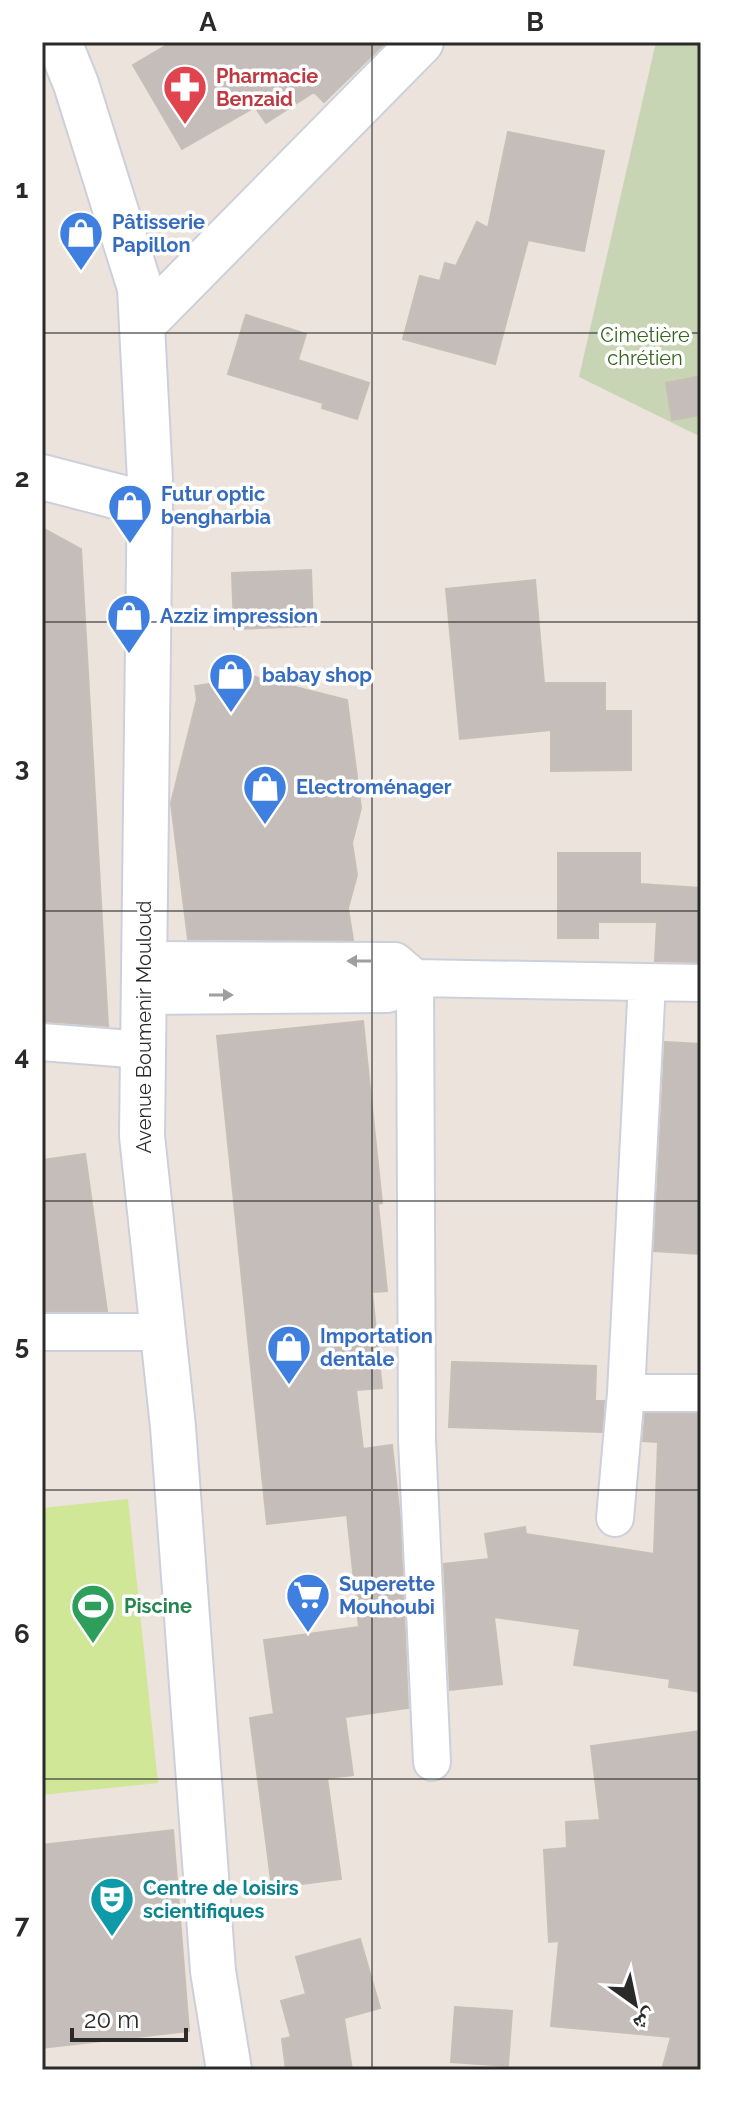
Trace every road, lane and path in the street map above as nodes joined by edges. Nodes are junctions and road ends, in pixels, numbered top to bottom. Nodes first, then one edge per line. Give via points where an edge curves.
1 (59, 42) edge
2 (421, 42) edge
3 (142, 325) junction
4 (42, 477) edge
5 (150, 505) junction
6 (143, 978) junction
7 (415, 978) junction
8 (647, 982) junction
9 (701, 983) edge
10 (42, 1042) edge
11 (143, 1050) junction
12 (42, 1332) edge
13 (163, 1332) junction
14 (626, 1393) junction
15 (701, 1393) edge
16 (615, 1518) dead end
17 (432, 1762) dead end
18 (229, 2070) edge

1 - 3 main road, Avenue Boumenir Mouloud via 140,288
2 - 3 main road
3 - 5 main road, Avenue Boumenir Mouloud
4 - 5 main road
5 - 6 main road, Avenue Boumenir Mouloud
6 - 7 street via 395,961
6 - 11 main road, Avenue Boumenir Mouloud
7 - 8 street
7 - 17 street via 417,1440
8 - 9 street
8 - 14 street
10 - 11 street
11 - 13 main road, Avenue Boumenir Mouloud via 142,1136
12 - 13 street
13 - 18 main road, Avenue Boumenir Mouloud via 213,1971
14 - 15 street
14 - 16 street

